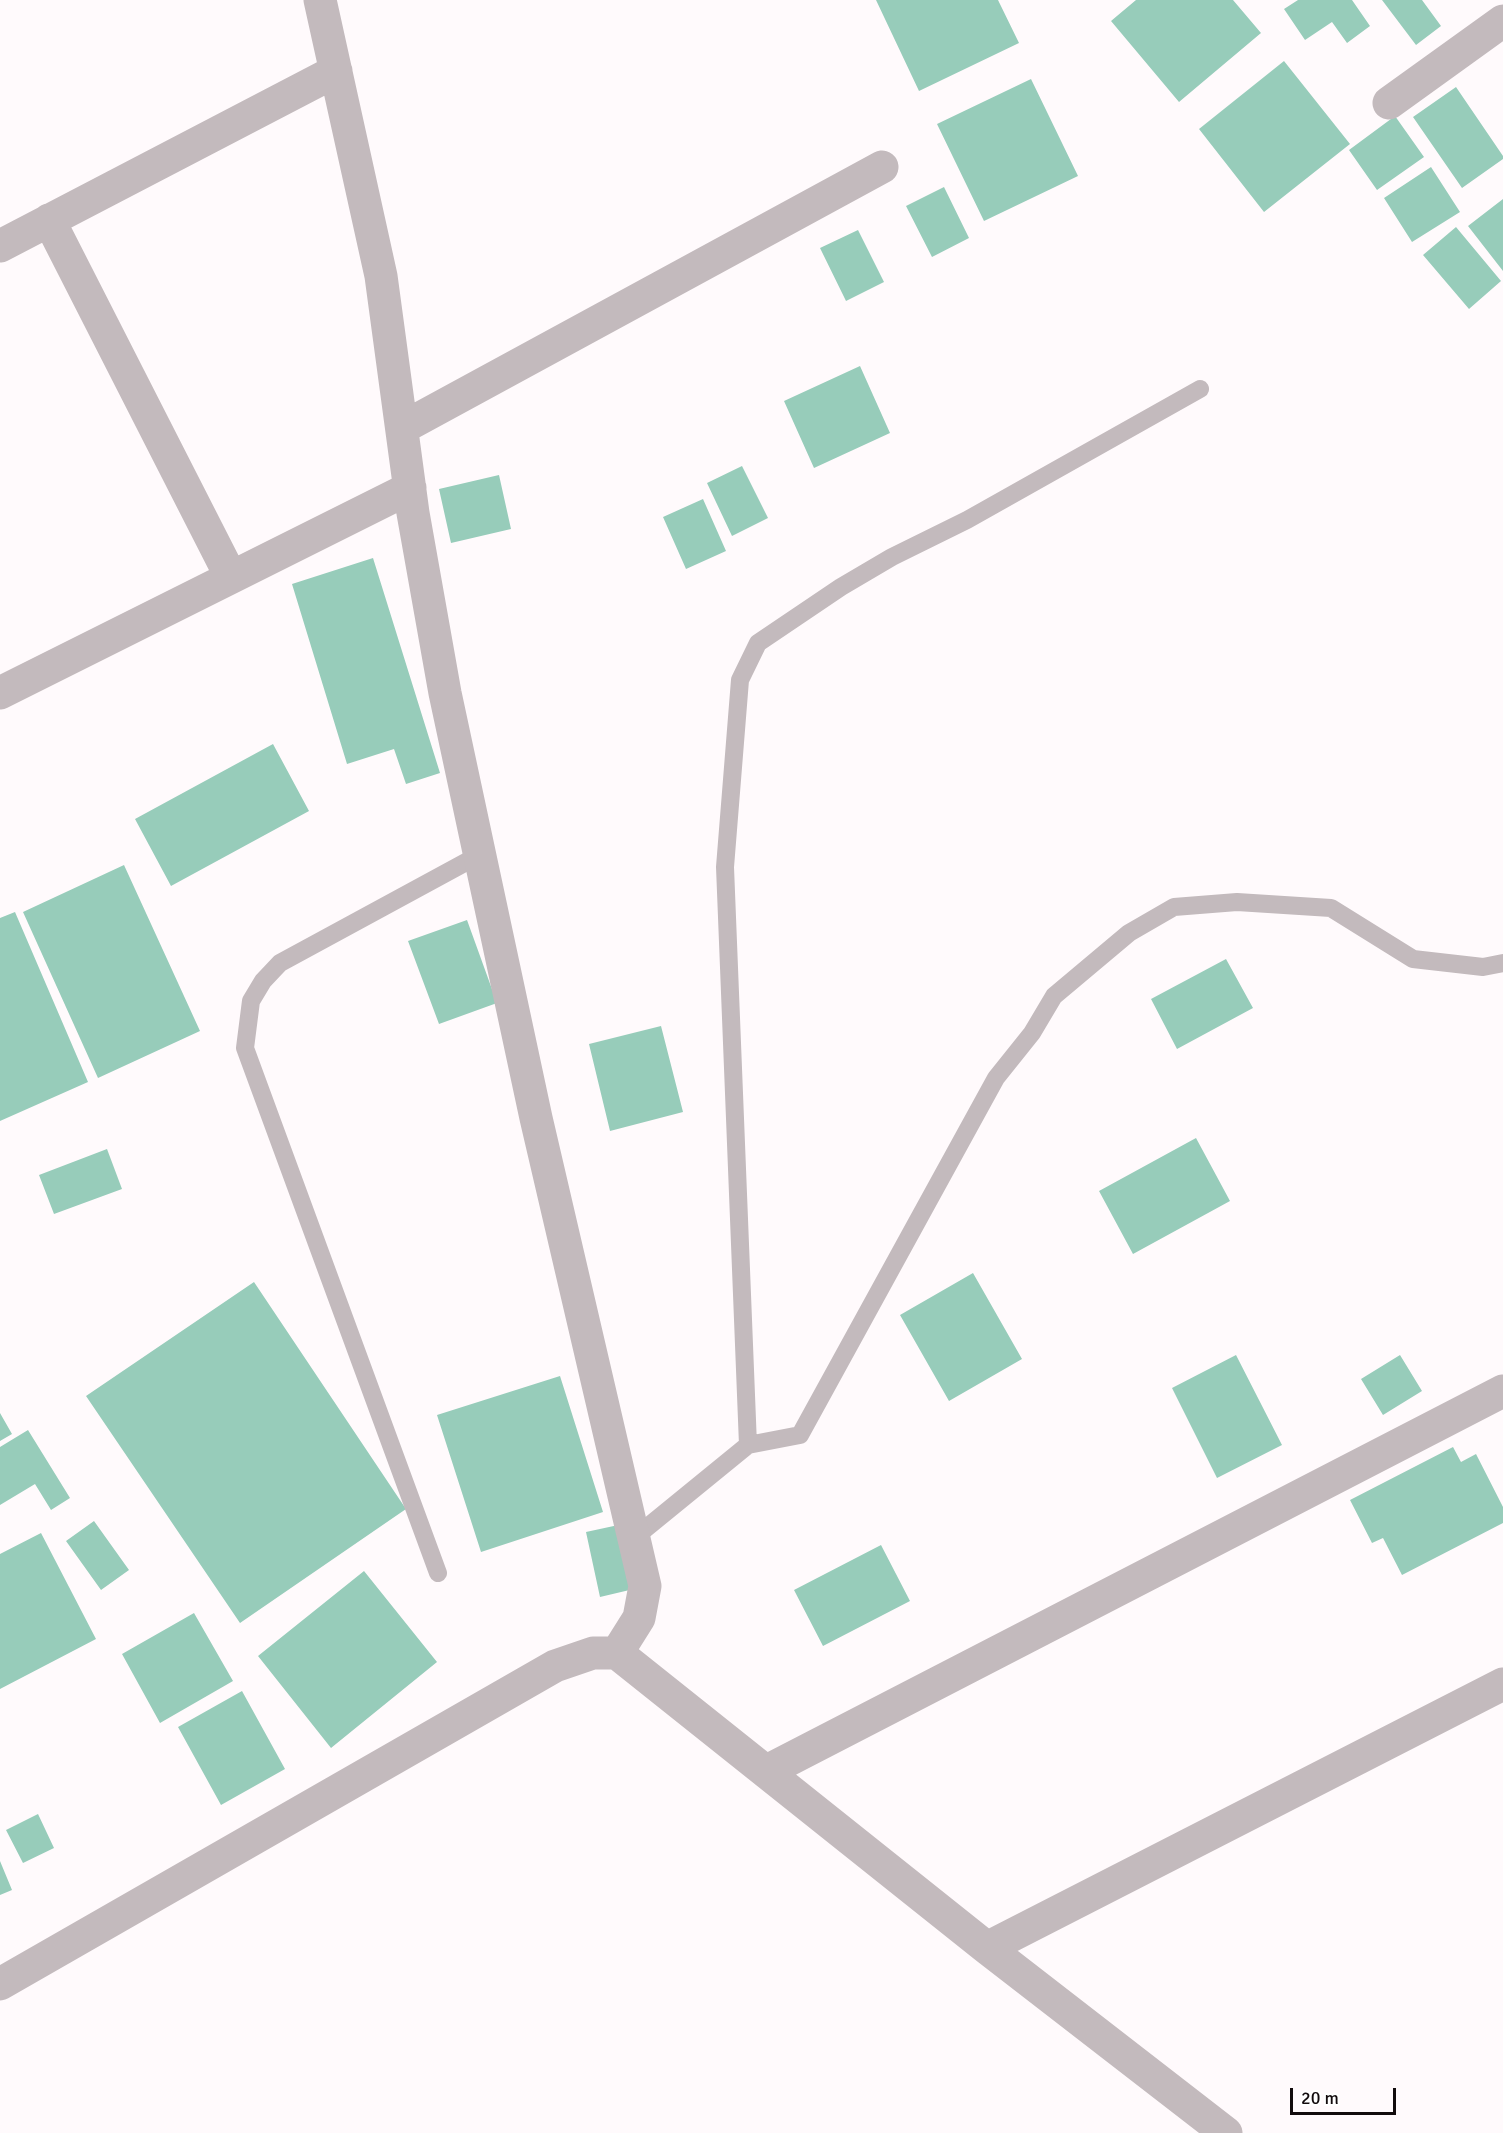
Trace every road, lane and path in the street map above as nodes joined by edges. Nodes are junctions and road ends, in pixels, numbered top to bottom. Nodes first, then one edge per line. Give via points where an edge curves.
1 (320, 0) edge
2 (1503, 21) edge
3 (336, 71) junction
4 (1389, 103) dead end
5 (882, 167) dead end
6 (49, 220) junction
7 (0, 246) edge
8 (1200, 389) dead end
9 (402, 428) junction
10 (410, 488) junction
11 (231, 577) junction
12 (0, 693) edge
13 (479, 855) junction
14 (1503, 963) edge
15 (1503, 1391) edge
16 (748, 1446) junction
17 (634, 1538) junction
18 (438, 1573) dead end
19 (617, 1653) junction
20 (1503, 1684) edge
21 (767, 1771) junction
22 (987, 1948) junction
23 (0, 1984) edge
24 (1226, 2133) edge

1 - 3 street
2 - 4 street
3 - 6 street
3 - 9 street via 381,276
5 - 9 street
6 - 7 street
6 - 11 street
8 - 16 lane via 841,587 758,643 740,680 725,867
9 - 10 street
10 - 11 street
10 - 13 street via 445,693
11 - 12 street
13 - 17 street
13 - 18 lane via 280,963 251,1001 245,1048
14 - 16 lane via 1483,967 1413,959 1331,908 1237,902 1174,907 1129,933 1054,996 1032,1033 996,1078 800,1435
15 - 21 street
16 - 17 lane
17 - 19 street via 645,1586 643,1603 632,1632
19 - 21 street
19 - 23 street via 592,1653 555,1666
20 - 22 street
21 - 22 street
22 - 24 street

